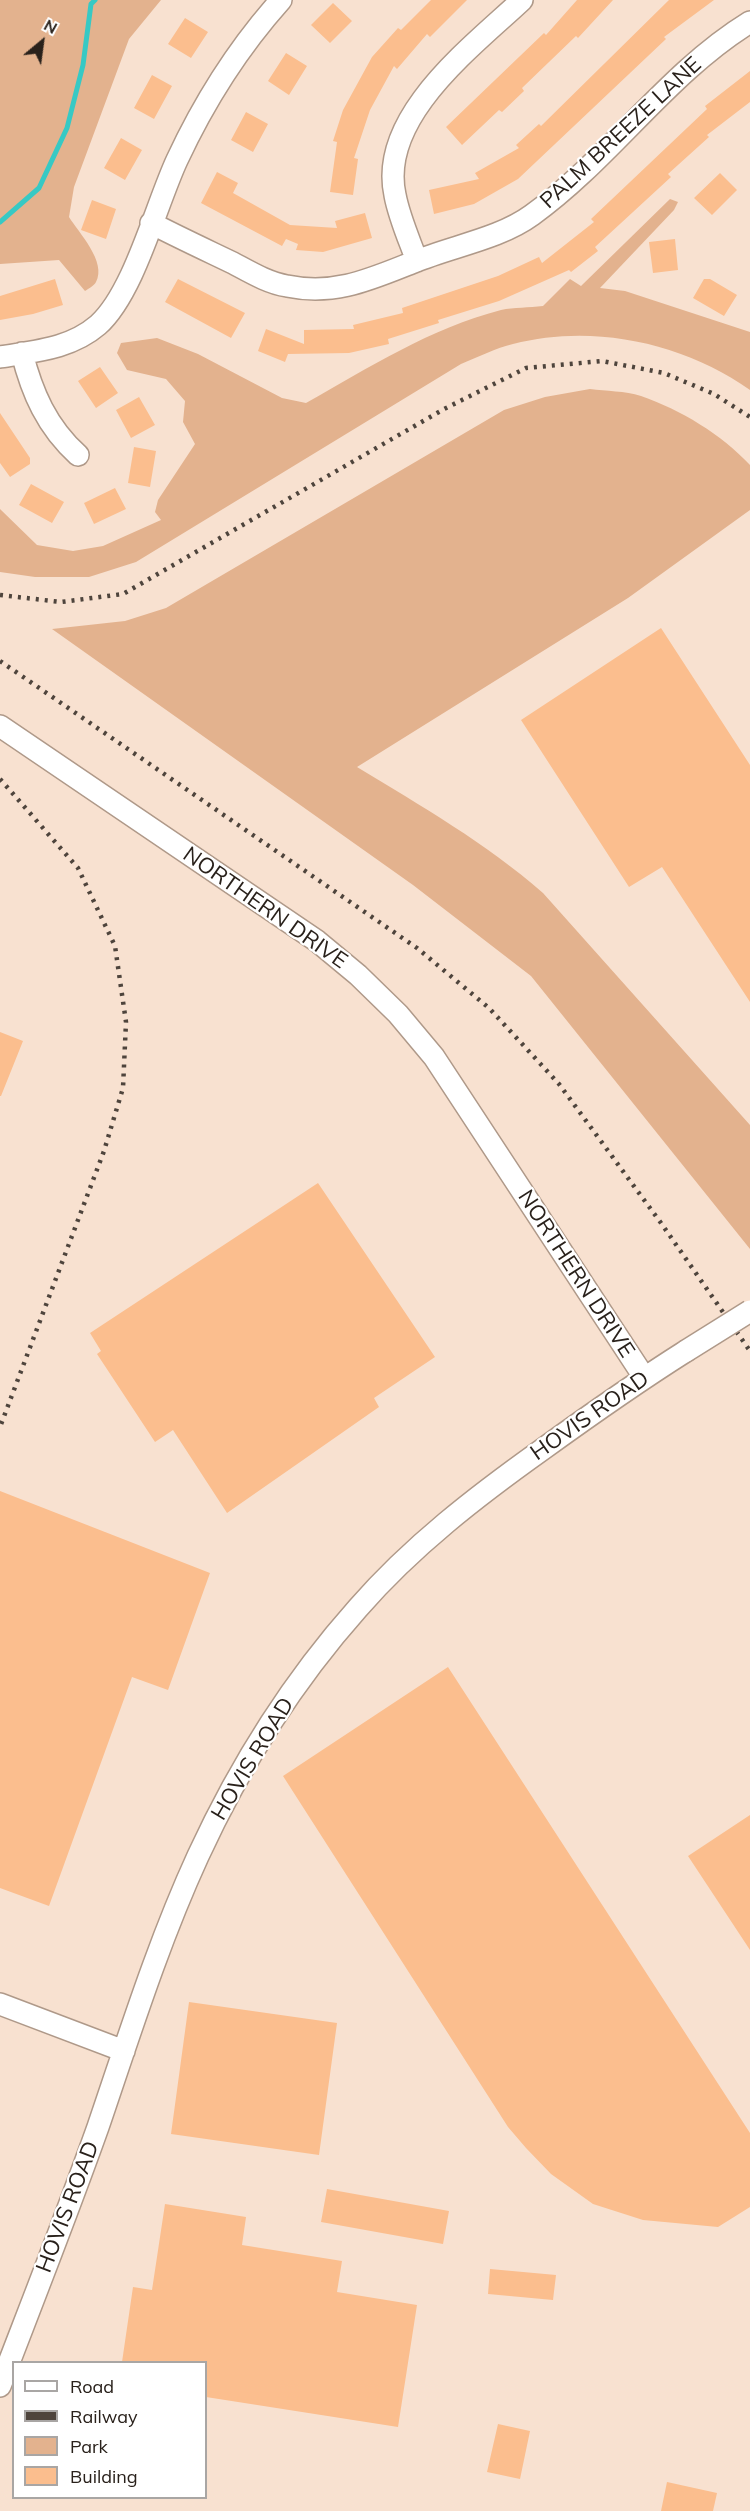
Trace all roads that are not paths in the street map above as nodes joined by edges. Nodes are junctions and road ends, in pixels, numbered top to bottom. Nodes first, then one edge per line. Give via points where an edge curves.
1 (281, 0) edge
2 (522, 0) edge
3 (750, 22) edge
4 (151, 223) junction
5 (417, 261) junction
6 (22, 353) junction
7 (0, 357) edge
8 (78, 455) dead end
9 (0, 726) edge
10 (750, 1311) edge
11 (644, 1377) junction
12 (0, 2004) edge
13 (124, 2050) junction
14 (0, 2386) edge

1 - 4 street via 238,54 204,106
2 - 5 street via 431,87 411,113 394,170 394,194
3 - 5 street, PALM BREEZE LANE via 686,71 568,186 531,216
4 - 5 street, PALM BREEZE LANE via 286,286 323,290 364,283
4 - 6 street via 125,285 100,323 82,337 57,348
6 - 7 street
6 - 8 street via 29,382 48,422
9 - 11 street, NORTHERN DRIVE via 317,941 398,1014 450,1080
10 - 11 street, HOVIS ROAD, bridge
11 - 13 street, HOVIS ROAD via 436,1530 364,1601 311,1666 269,1726 198,1856
12 - 13 street
13 - 14 street, HOVIS ROAD

